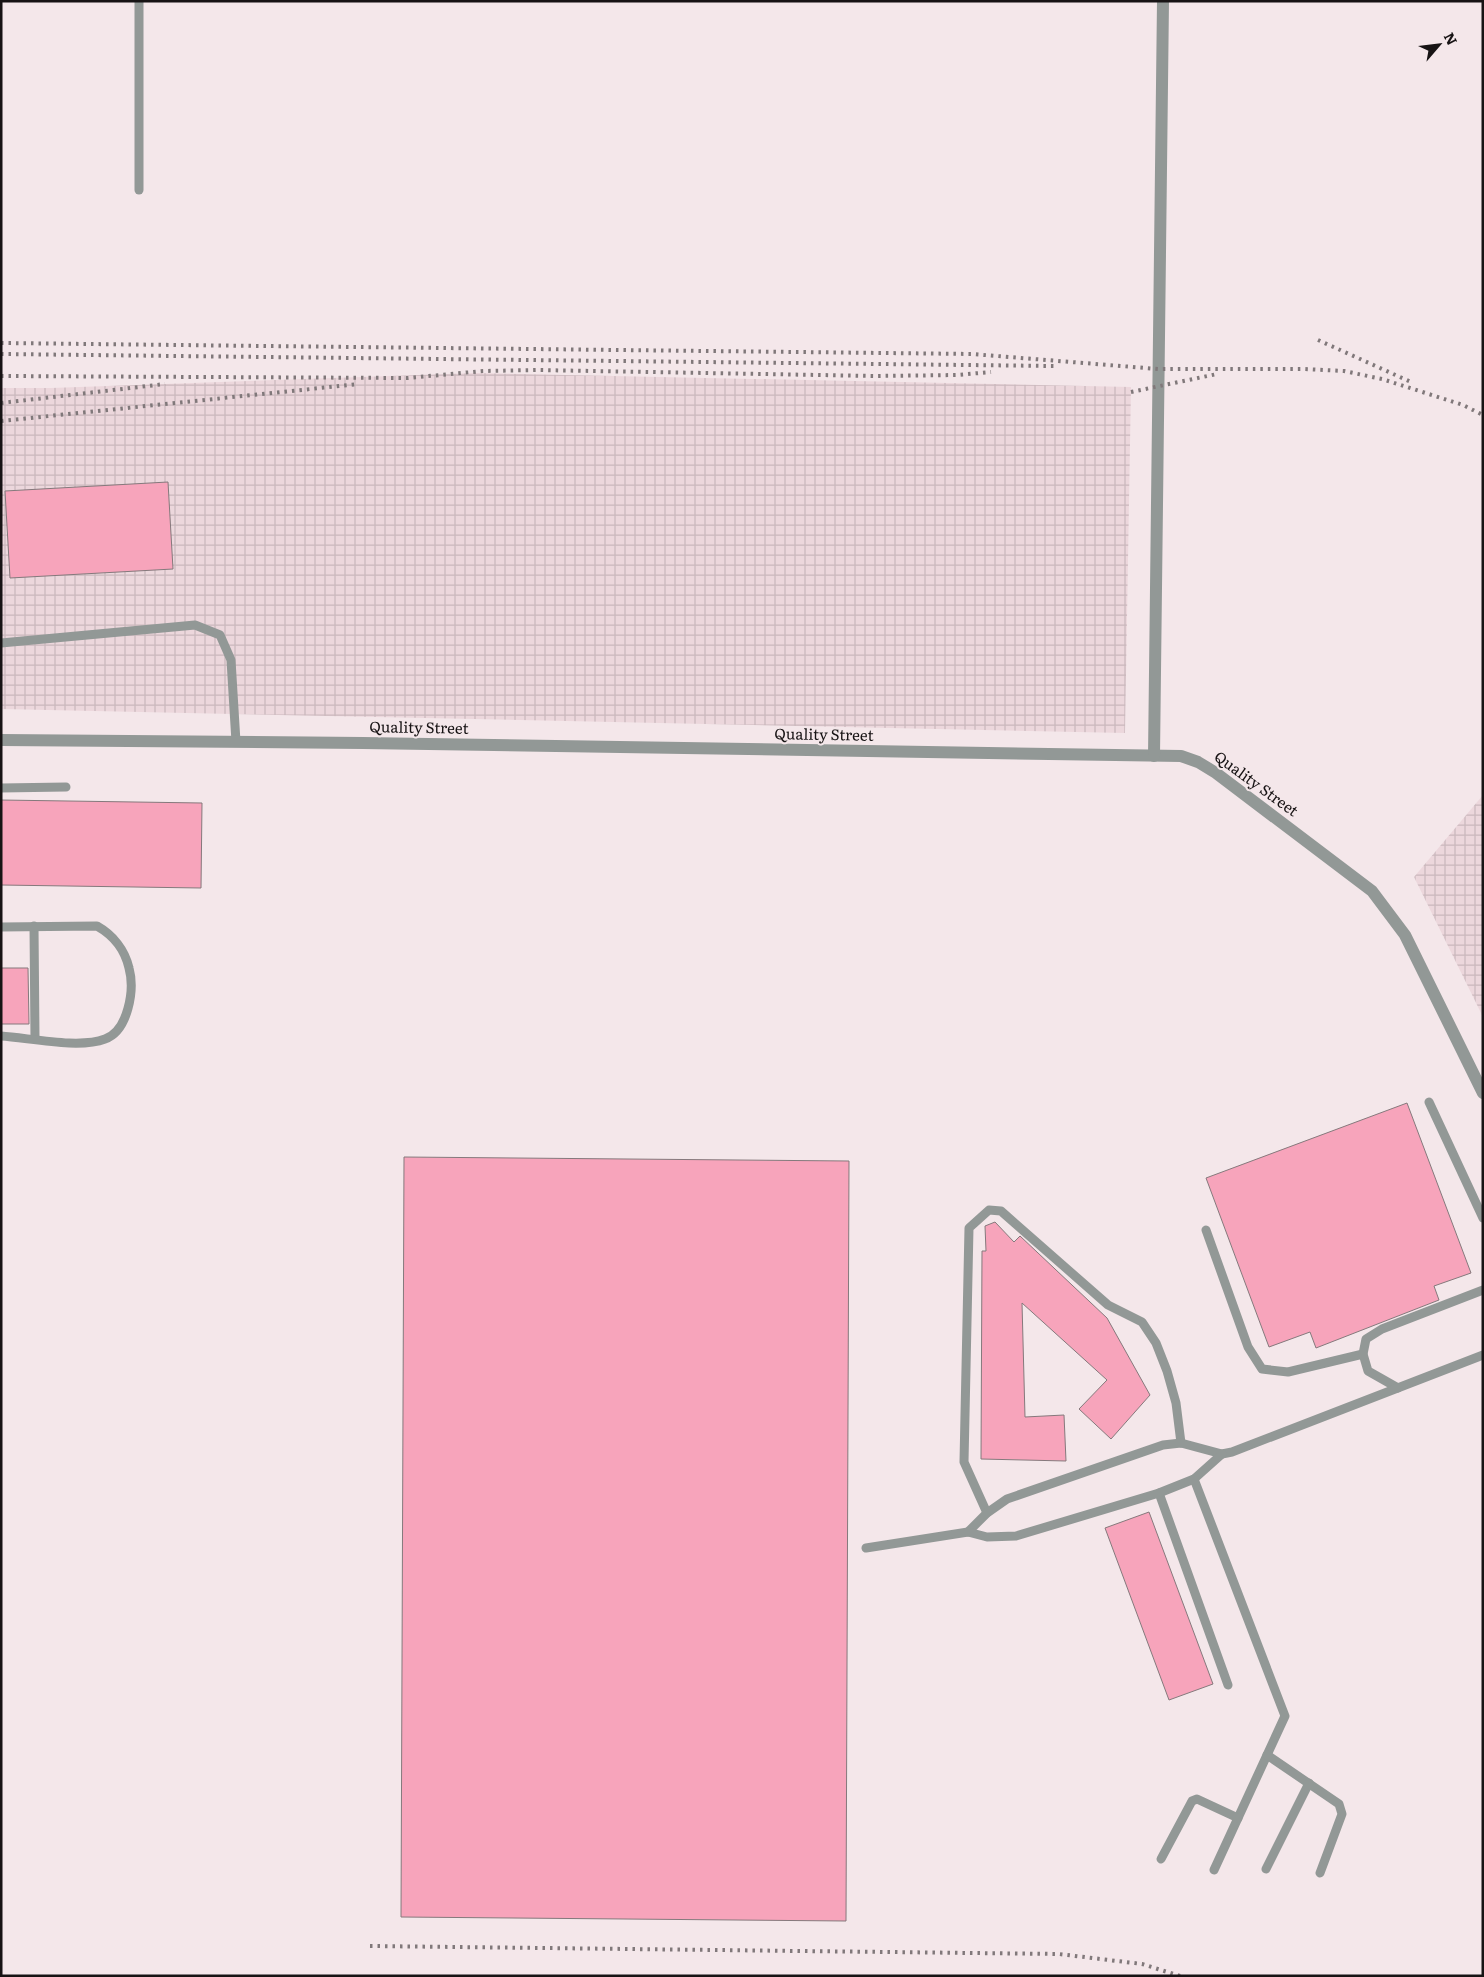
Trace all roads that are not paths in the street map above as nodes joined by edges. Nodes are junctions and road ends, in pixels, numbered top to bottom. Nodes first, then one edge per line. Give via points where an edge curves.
1 (139, 1) edge
2 (1163, 1) edge
3 (139, 190) dead end
4 (1, 643) edge
5 (1, 740) edge
6 (236, 742) junction
7 (1154, 756) junction
8 (66, 787) dead end
9 (1, 788) edge
10 (34, 926) junction
11 (1, 927) edge
12 (1, 1036) edge
13 (35, 1038) junction
14 (1483, 1093) edge
15 (1429, 1102) dead end
16 (1483, 1218) edge
17 (1206, 1230) dead end
18 (1483, 1290) edge
19 (1363, 1354) junction
20 (1483, 1355) edge
21 (1398, 1388) junction
22 (1181, 1443) junction
23 (1222, 1454) junction
24 (1194, 1479) junction
25 (1159, 1493) junction
26 (987, 1513) junction
27 (968, 1532) junction
28 (866, 1548) dead end
29 (1228, 1685) dead end
30 (1267, 1755) junction
31 (1309, 1783) junction
32 (1238, 1818) junction
33 (1161, 1859) dead end
34 (1266, 1869) dead end
35 (1214, 1870) dead end
36 (1320, 1873) dead end

1 - 3 lane
2 - 7 street
4 - 6 lane via 195,624 220,634 231,660
5 - 6 street, Quality Street
6 - 7 street, Quality Street
7 - 14 street, Quality Street via 1181,756 1198,762 1372,891 1405,936
8 - 9 lane
10 - 11 lane
10 - 13 lane
10 - 13 lane via 97,926 107,932 123,952 131,981 127,1009 114,1035 92,1043
12 - 13 lane
15 - 16 lane
17 - 19 lane via 1248,1347 1262,1369 1288,1372
18 - 19 lane via 1382,1329 1366,1339
19 - 21 lane via 1368,1371
20 - 21 lane
21 - 23 lane
22 - 23 lane
22 - 26 lane via 1163,1444 1038,1486 1007,1498
22 - 26 lane via 1176,1402 1167,1371 1156,1343 1142,1322 1108,1305 1001,1211 989,1210 968,1228 964,1462
23 - 24 lane
24 - 25 lane
24 - 30 lane via 1285,1716
25 - 27 lane via 1016,1536 987,1537
25 - 29 lane
26 - 27 lane
27 - 28 lane
30 - 31 lane
30 - 32 lane
31 - 34 lane
31 - 36 lane via 1339,1804 1342,1814
32 - 33 lane via 1197,1799 1192,1801
32 - 35 lane

